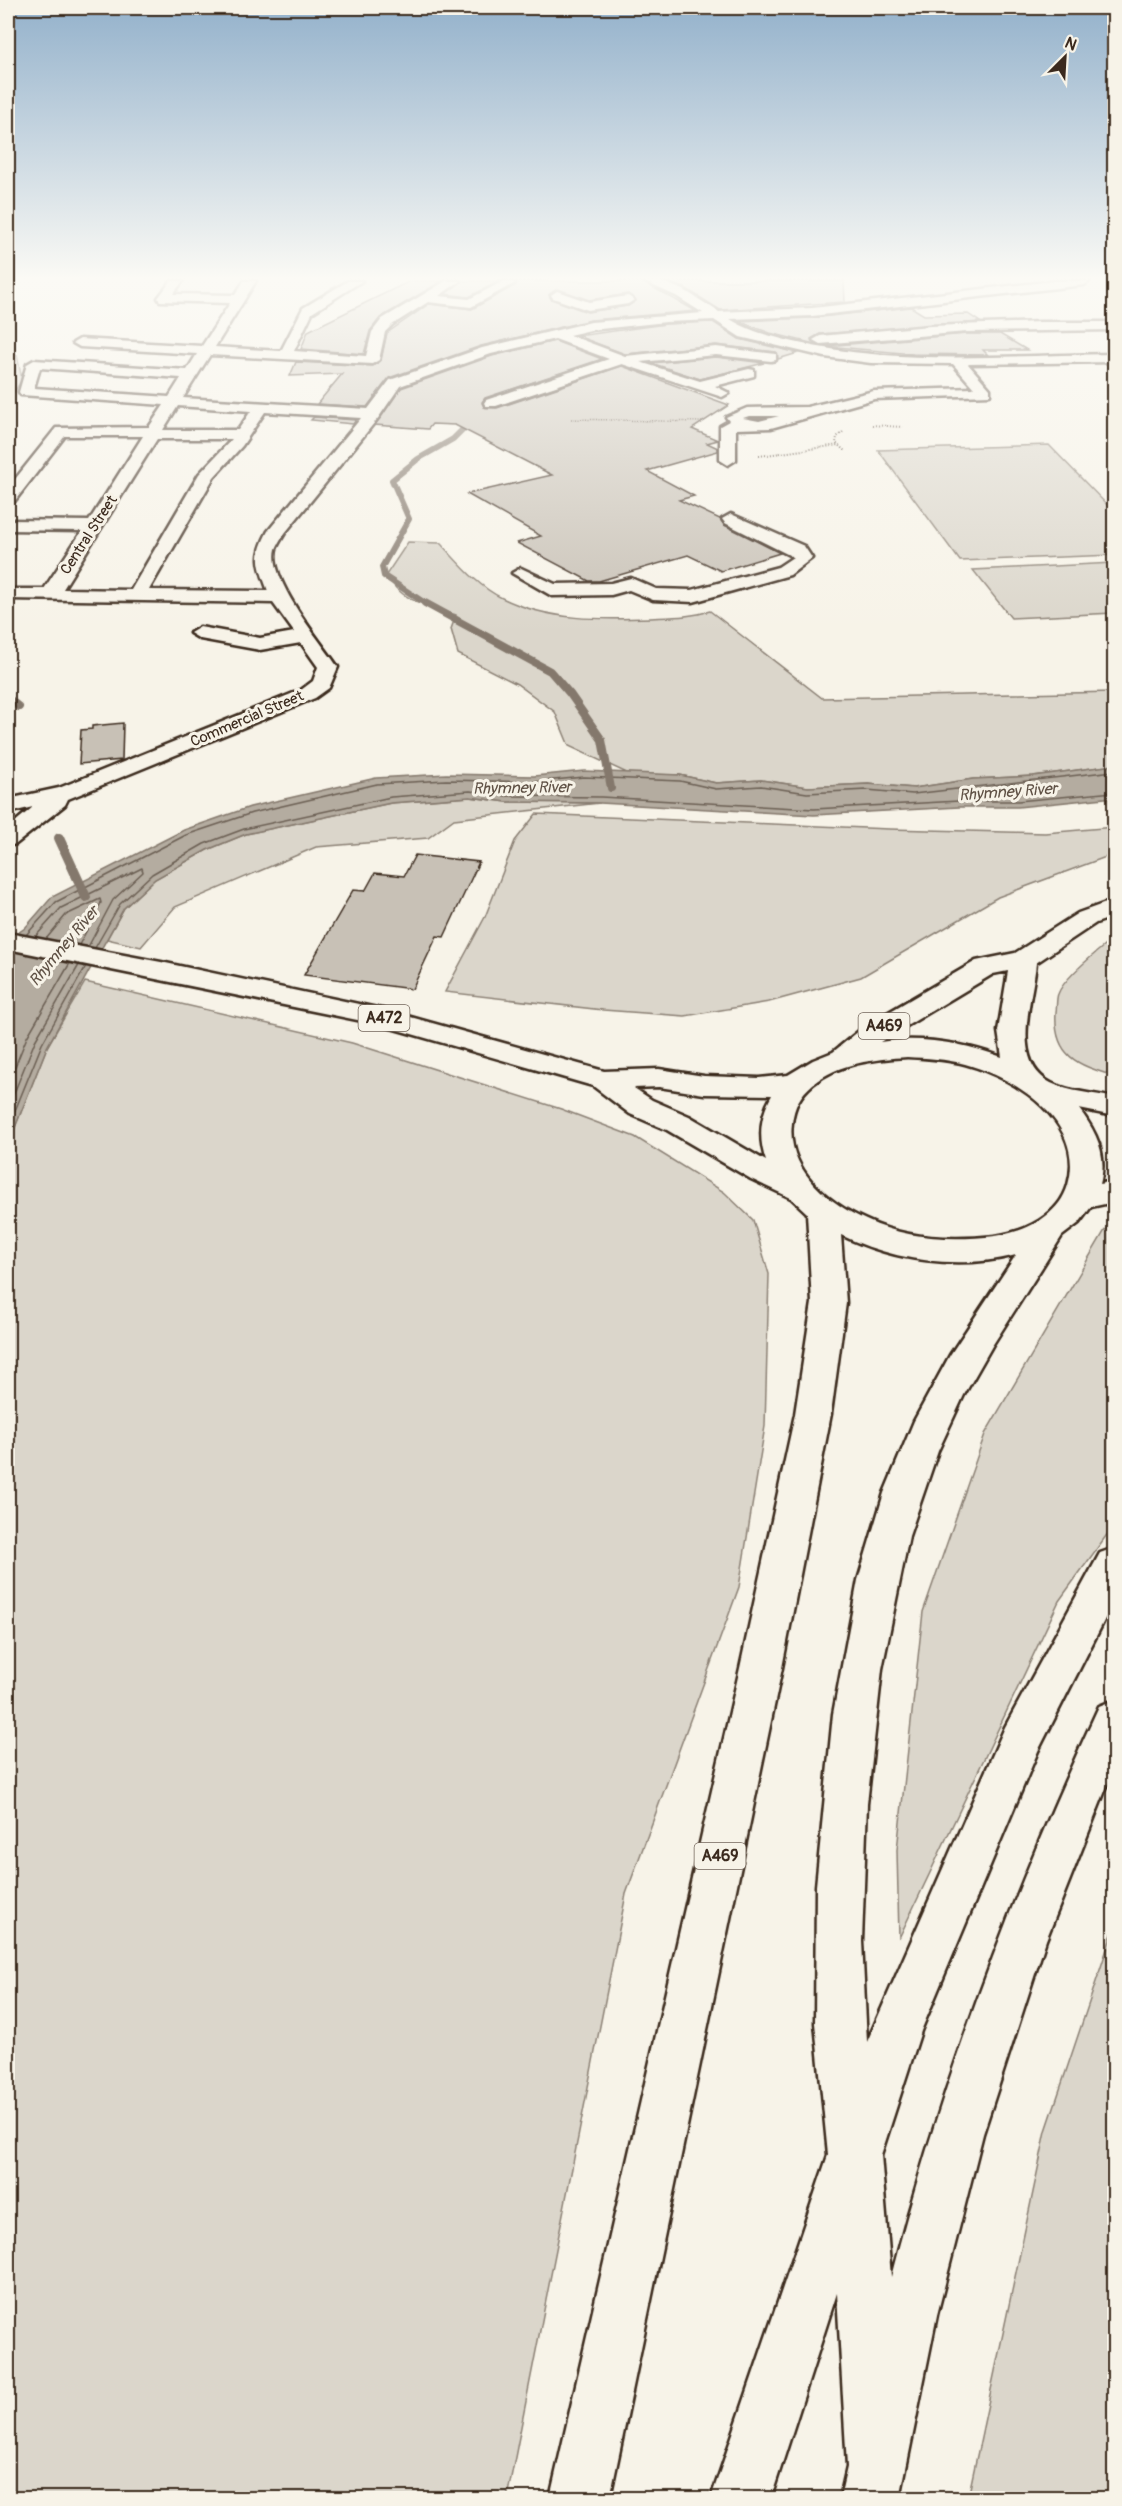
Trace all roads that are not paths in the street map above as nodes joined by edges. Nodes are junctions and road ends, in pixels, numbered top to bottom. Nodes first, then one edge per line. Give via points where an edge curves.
1 (124, 398) edge
2 (176, 398) edge
3 (377, 398) edge
4 (508, 398) edge
5 (866, 398) edge
6 (174, 401) junction
7 (491, 404) dead end
8 (261, 407) junction
9 (374, 414) junction
10 (155, 433) junction
11 (242, 435) junction
12 (728, 460) road end
13 (8, 498) edge
14 (731, 519) dead end
15 (8, 525) edge
16 (94, 526) junction
17 (521, 573) dead end
18 (8, 594) edge
19 (50, 595) junction
20 (137, 596) junction
21 (165, 596) junction
22 (279, 597) junction
23 (156, 614) dead end
24 (200, 633) dead end
25 (308, 636) junction
26 (66, 793) junction
27 (8, 806) edge
28 (8, 839) edge
29 (1114, 908) edge
30 (8, 941) edge
31 (1023, 960) junction
32 (840, 1058) junction
33 (603, 1080) junction
34 (797, 1084) junction
35 (1034, 1085) junction
36 (1114, 1107) edge
37 (1114, 1191) edge
38 (812, 1199) junction
39 (1081, 1199) junction
40 (1050, 1229) junction
41 (1114, 1565) edge
42 (1114, 1720) edge
43 (855, 2153) junction
44 (873, 2483) edge
45 (580, 2499) edge
46 (741, 2499) edge

1 - 6 street
2 - 6 street, Central Street
3 - 9 street, Commercial Street
4 - 7 street
5 - 12 street via 774,423 728,426
6 - 8 street
6 - 10 street, Central Street
8 - 9 street
8 - 11 street
9 - 22 street, Commercial Street via 277,531 267,550 267,563
10 - 11 street
10 - 13 street via 61,431
10 - 16 street, Central Street
11 - 20 street via 207,474
14 - 17 street via 798,550 803,558 784,571 693,596 653,594 631,584 611,589 552,590
15 - 16 street
16 - 19 street, Central Street
18 - 19 street
19 - 20 street, Central Street
20 - 21 street, Central Street
21 - 22 street, Central Street
21 - 23 street
22 - 25 street, Commercial Street
24 - 25 street via 260,644
25 - 26 street, Commercial Street via 328,667 322,684 308,694
26 - 27 street, Commercial Street
26 - 28 street, Commercial Street
29 - 31 street, A469 via 1087,918
30 - 33 street, A472 via 382,1017
31 - 32 street, A469 via 985,967 875,1032
31 - 35 street via 1010,1031 1014,1056
32 - 34 street
32 - 35 street via 884,1049 932,1049 981,1060
33 - 34 street, A472 via 659,1078 759,1087
33 - 38 street, A472 via 641,1107 678,1123
34 - 38 street via 783,1102 776,1122 776,1145 784,1168
35 - 36 street
35 - 39 street via 1065,1111 1080,1132 1088,1155 1088,1177
37 - 39 street
38 - 40 street via 856,1228 896,1243 938,1250 980,1250 1018,1243
38 - 45 street, A469 via 829,1303 815,1404
39 - 40 street
40 - 43 street via 965,1358 919,1450 886,1551 862,1663 851,1734 840,1861 838,1956 840,2023
41 - 43 street via 1056,1669 980,1829 896,2030
42 - 44 street via 1036,1901 994,2015 934,2218
43 - 44 street
43 - 46 street

